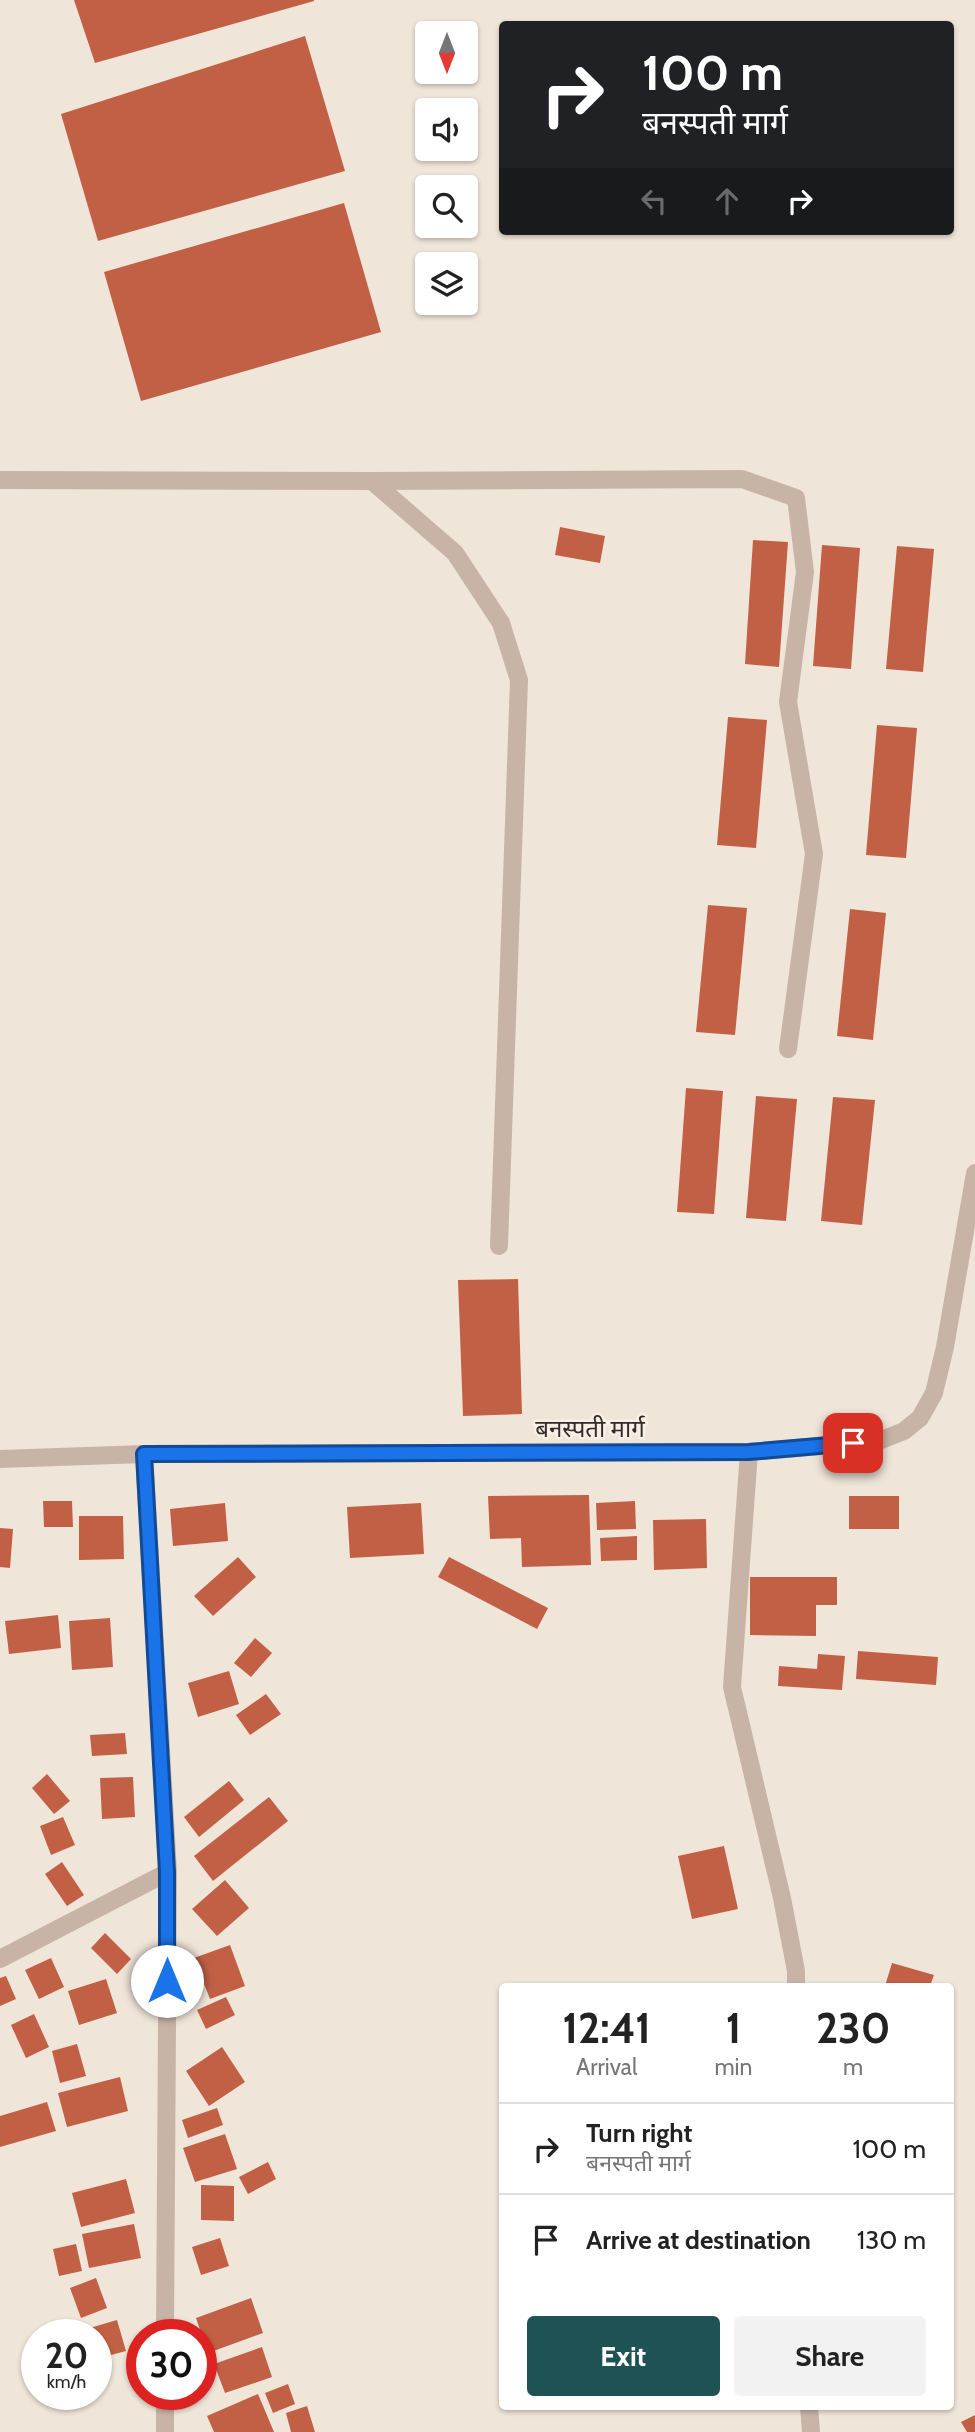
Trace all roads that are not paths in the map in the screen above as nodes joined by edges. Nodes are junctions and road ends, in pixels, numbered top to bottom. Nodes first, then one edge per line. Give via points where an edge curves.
1 (0, 480) edge
2 (372, 481) junction
3 (788, 1049) dead end
4 (975, 1173) edge
5 (499, 1246) dead end
6 (749, 1452) junction
7 (144, 1454) junction
8 (0, 1459) edge
9 (167, 1872) junction
10 (0, 1959) edge
11 (796, 1983) edge
12 (165, 2319) edge
13 (165, 2410) edge
14 (809, 2410) edge
15 (165, 2432) edge
16 (811, 2432) edge

1 - 2 street
2 - 3 street via 742,479 796,498 805,572 788,702 814,854
2 - 5 street via 455,553 501,623 519,680
4 - 6 street, बनस्पती मार्ग via 945,1347 934,1393 920,1418 904,1431 879,1441
6 - 7 street, बनस्पती मार्ग
6 - 11 street via 732,1687 782,1898
7 - 8 street, बनस्पती मार्ग
7 - 9 street
9 - 10 street
9 - 12 street
13 - 15 street
14 - 16 street

